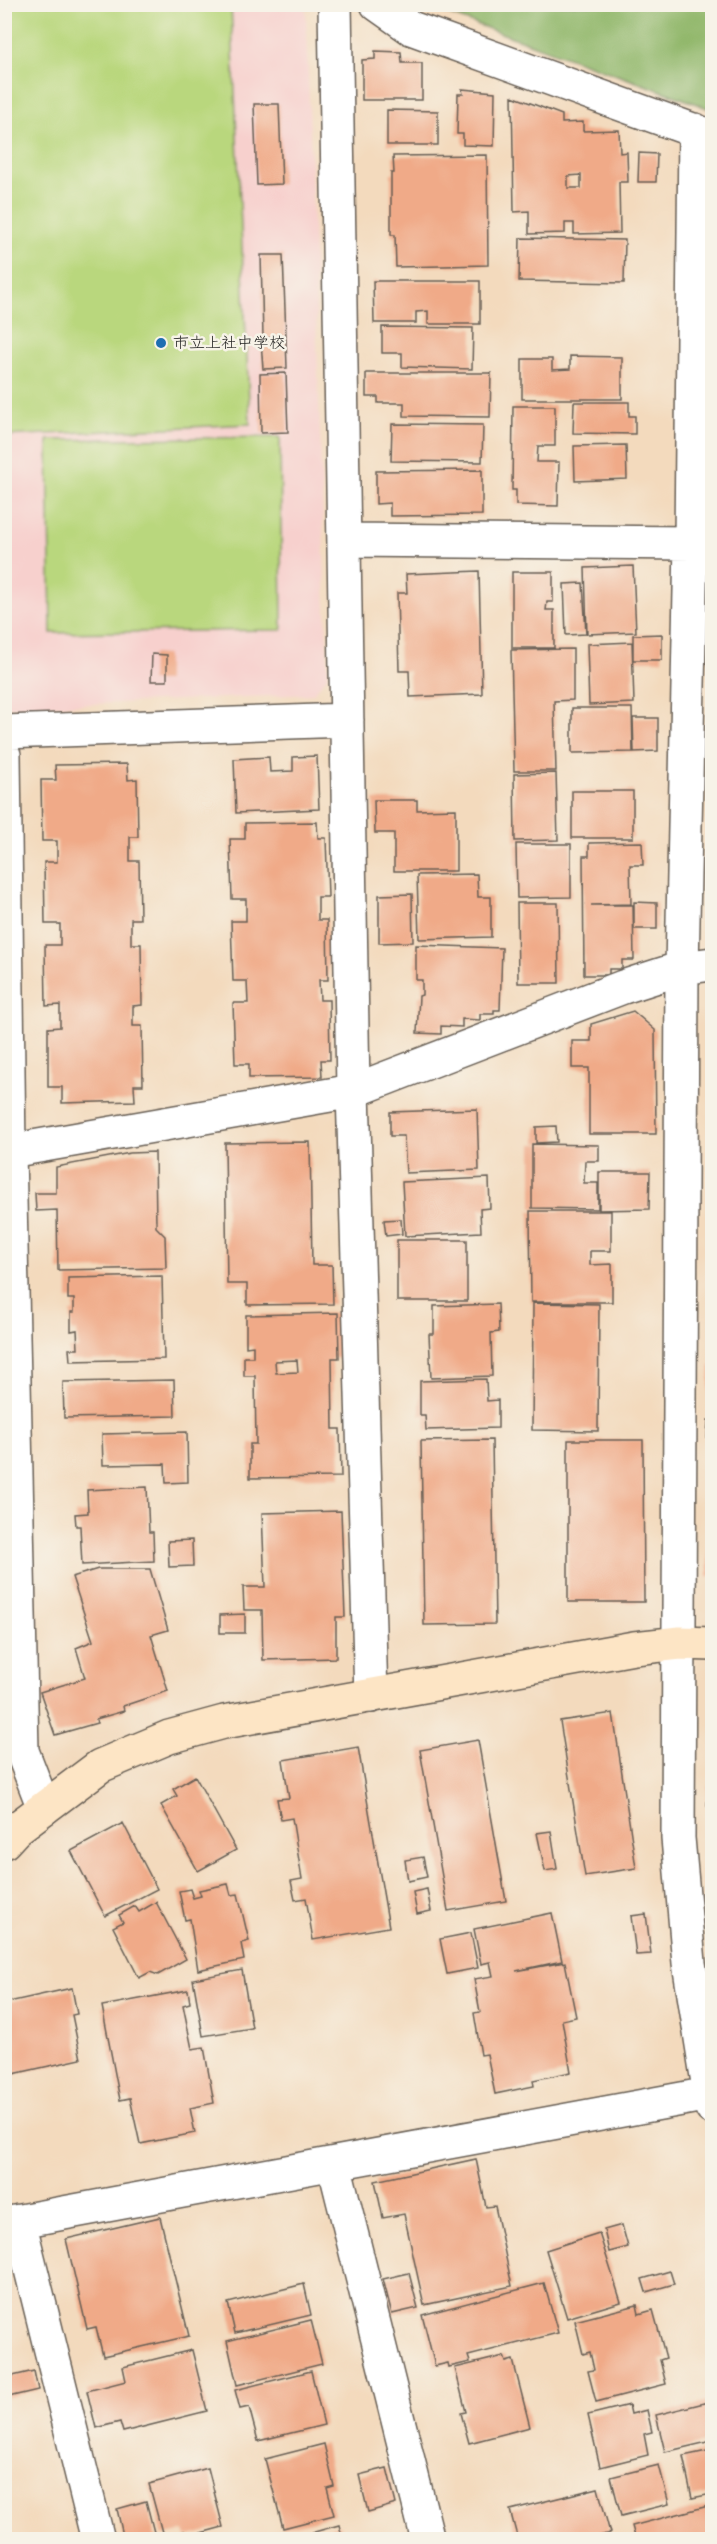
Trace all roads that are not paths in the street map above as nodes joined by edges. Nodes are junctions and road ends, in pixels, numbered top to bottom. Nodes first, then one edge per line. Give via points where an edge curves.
1 (335, 4) edge
2 (377, 4) edge
3 (704, 133) edge
4 (345, 540) junction
5 (691, 543) junction
6 (347, 720) junction
7 (4, 732) edge
8 (4, 755) edge
9 (697, 966) edge
10 (353, 1091) junction
11 (7, 1152) edge
12 (680, 1642) junction
13 (712, 1644) edge
14 (371, 1696) junction
15 (44, 1808) junction
16 (4, 1842) edge
17 (711, 2101) edge
18 (334, 2164) junction
19 (12, 2223) edge
20 (98, 2540) edge
21 (428, 2540) edge

1 - 4 street
2 - 3 street via 411,28
3 - 5 street
4 - 5 street
4 - 6 street
5 - 9 street
6 - 7 street
6 - 10 street
8 - 11 street
9 - 10 street via 622,987
9 - 12 street
10 - 11 street
10 - 14 street
11 - 15 street via 22,1751
12 - 13 street
12 - 14 street
12 - 17 street via 678,1839 689,1963
14 - 15 street via 224,1722 169,1737 100,1767
15 - 16 street
17 - 18 street
18 - 19 street
18 - 21 street
19 - 20 street

